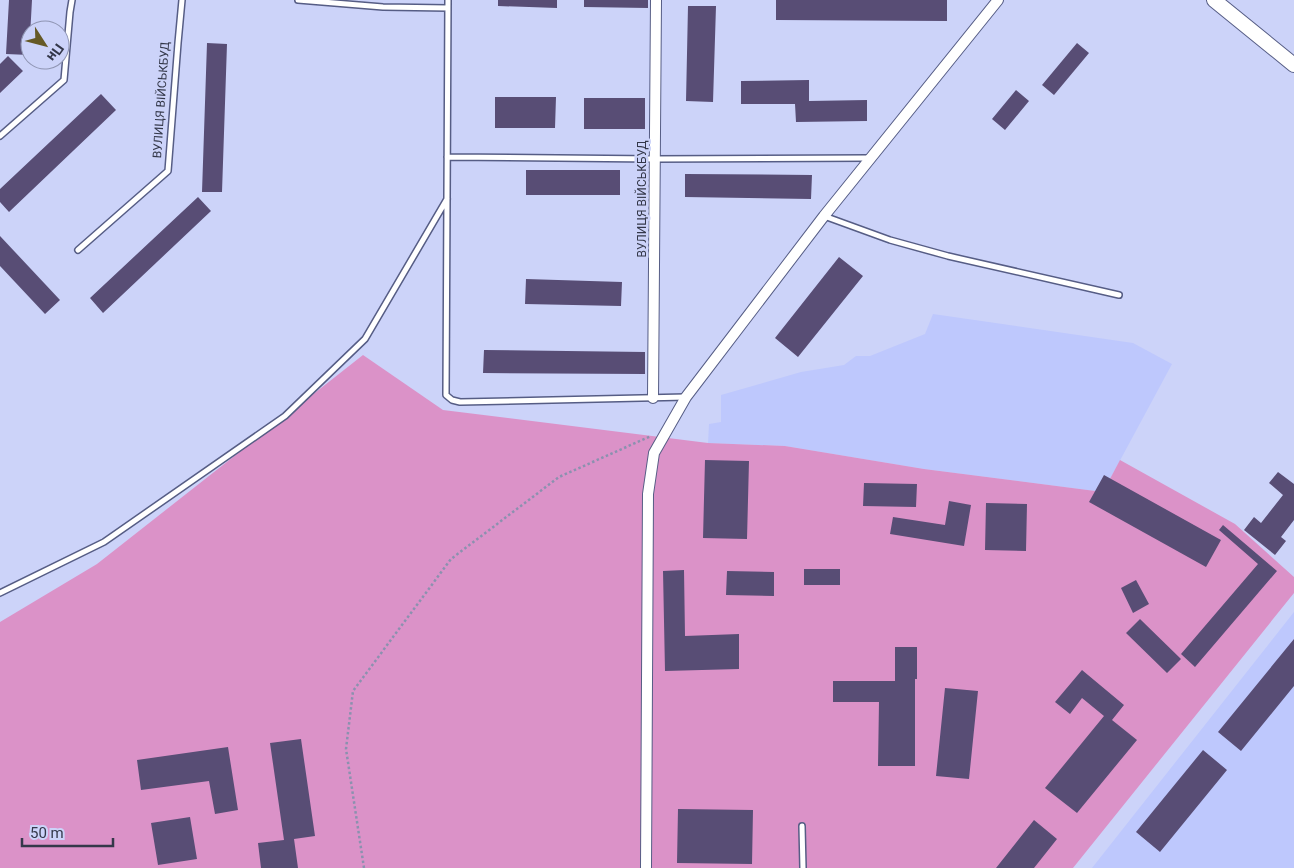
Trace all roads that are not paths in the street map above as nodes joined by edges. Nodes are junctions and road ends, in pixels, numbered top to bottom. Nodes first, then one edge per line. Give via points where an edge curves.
1 (72, 0) edge
2 (182, 0) edge
3 (298, 0) edge
4 (448, 0) edge
5 (656, 0) edge
6 (998, 0) edge
7 (1214, 0) edge
8 (448, 8) junction
9 (1294, 65) edge
10 (0, 136) edge
11 (447, 157) junction
12 (871, 158) junction
13 (655, 159) junction
14 (447, 199) junction
15 (824, 216) junction
16 (78, 250) dead end
17 (1119, 295) dead end
18 (686, 397) junction
19 (653, 398) junction
20 (0, 593) edge
21 (802, 826) dead end
22 (646, 868) edge
23 (803, 868) edge

1 - 10 lane via 64,80
2 - 16 lane, ВУЛИЦЯ ВІЙСЬКБУД via 168,171
3 - 8 lane
4 - 8 lane
5 - 13 street, ВУЛИЦЯ ВІЙСЬКБУД
6 - 12 street
7 - 9 main road
8 - 11 lane
11 - 13 lane
11 - 14 lane
12 - 13 lane
12 - 15 street
13 - 19 street, ВУЛИЦЯ ВІЙСЬКБУД
14 - 19 lane via 446,394 452,400
14 - 20 lane via 364,339 286,416 104,542
15 - 17 lane via 890,240 948,256
15 - 18 street
18 - 19 lane
18 - 22 street via 654,453 648,494
21 - 23 lane

